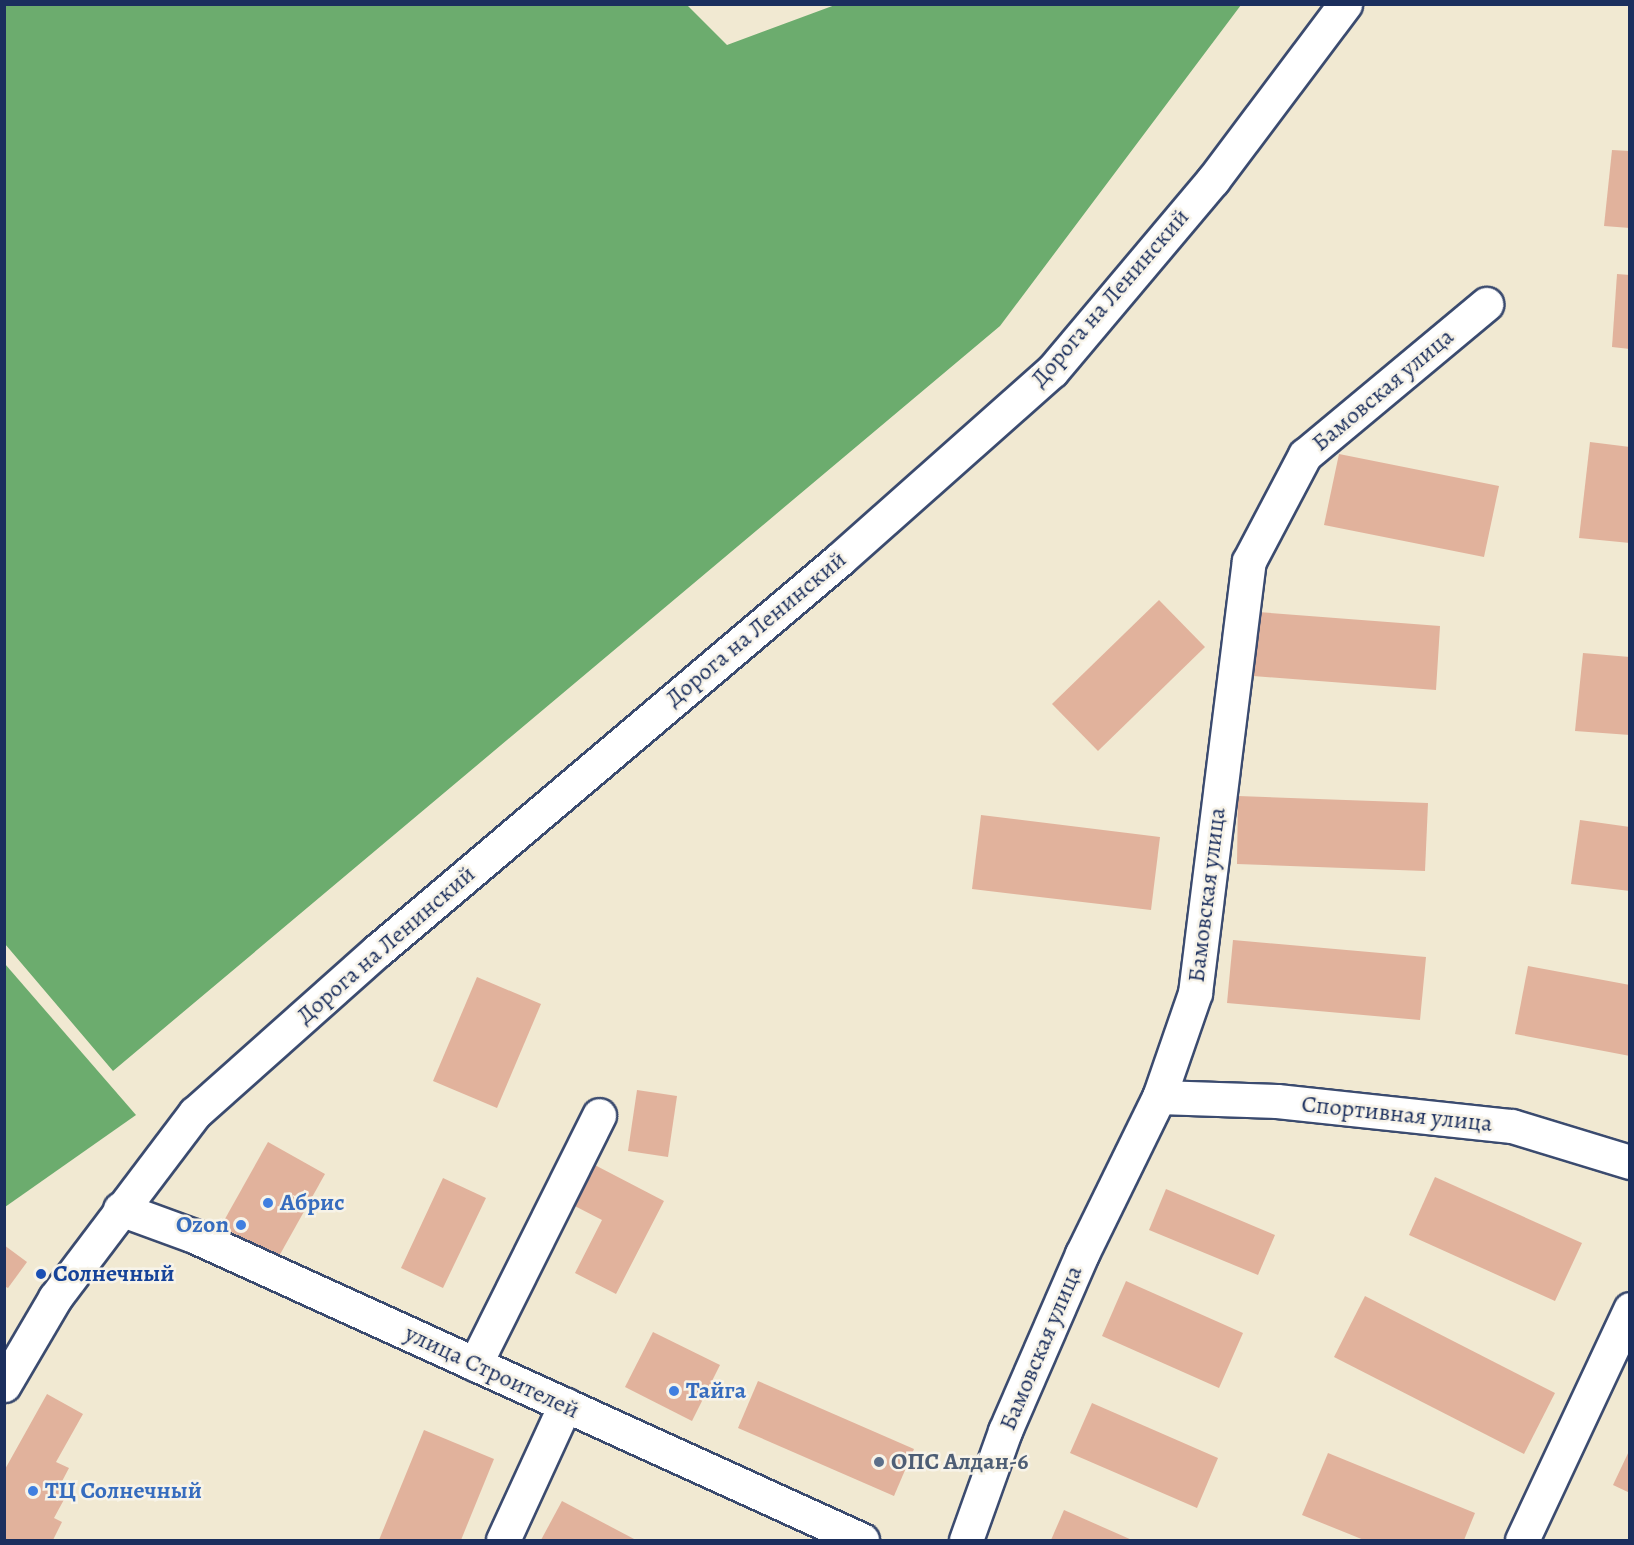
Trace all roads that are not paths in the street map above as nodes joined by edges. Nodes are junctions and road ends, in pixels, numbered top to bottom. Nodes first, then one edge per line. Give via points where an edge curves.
1 (1345, 4) edge
2 (1486, 304) dead end
3 (1159, 1097) junction
4 (599, 1115) dead end
5 (1629, 1162) edge
6 (120, 1209) junction
7 (1629, 1309) edge
8 (475, 1364) junction
9 (4, 1385) edge
10 (565, 1405) junction
11 (502, 1540) edge
12 (862, 1540) edge
13 (966, 1540) edge
14 (1522, 1540) edge

1 - 6 street, Дорога на Ленинский via 1213,180 1052,371 840,559 377,951 195,1113
2 - 3 street, Бамовская улица via 1305,454 1250,561 1195,993
3 - 5 street, Спортивная улица via 1277,1101 1512,1126
3 - 13 street, Бамовская улица via 1068,1285 1005,1431
4 - 8 street
6 - 8 street, улица Строителей via 194,1236
6 - 9 street, Дорога на Ленинский via 55,1298
7 - 14 street
8 - 10 street, улица Строителей
10 - 11 street
10 - 12 street, улица Строителей

